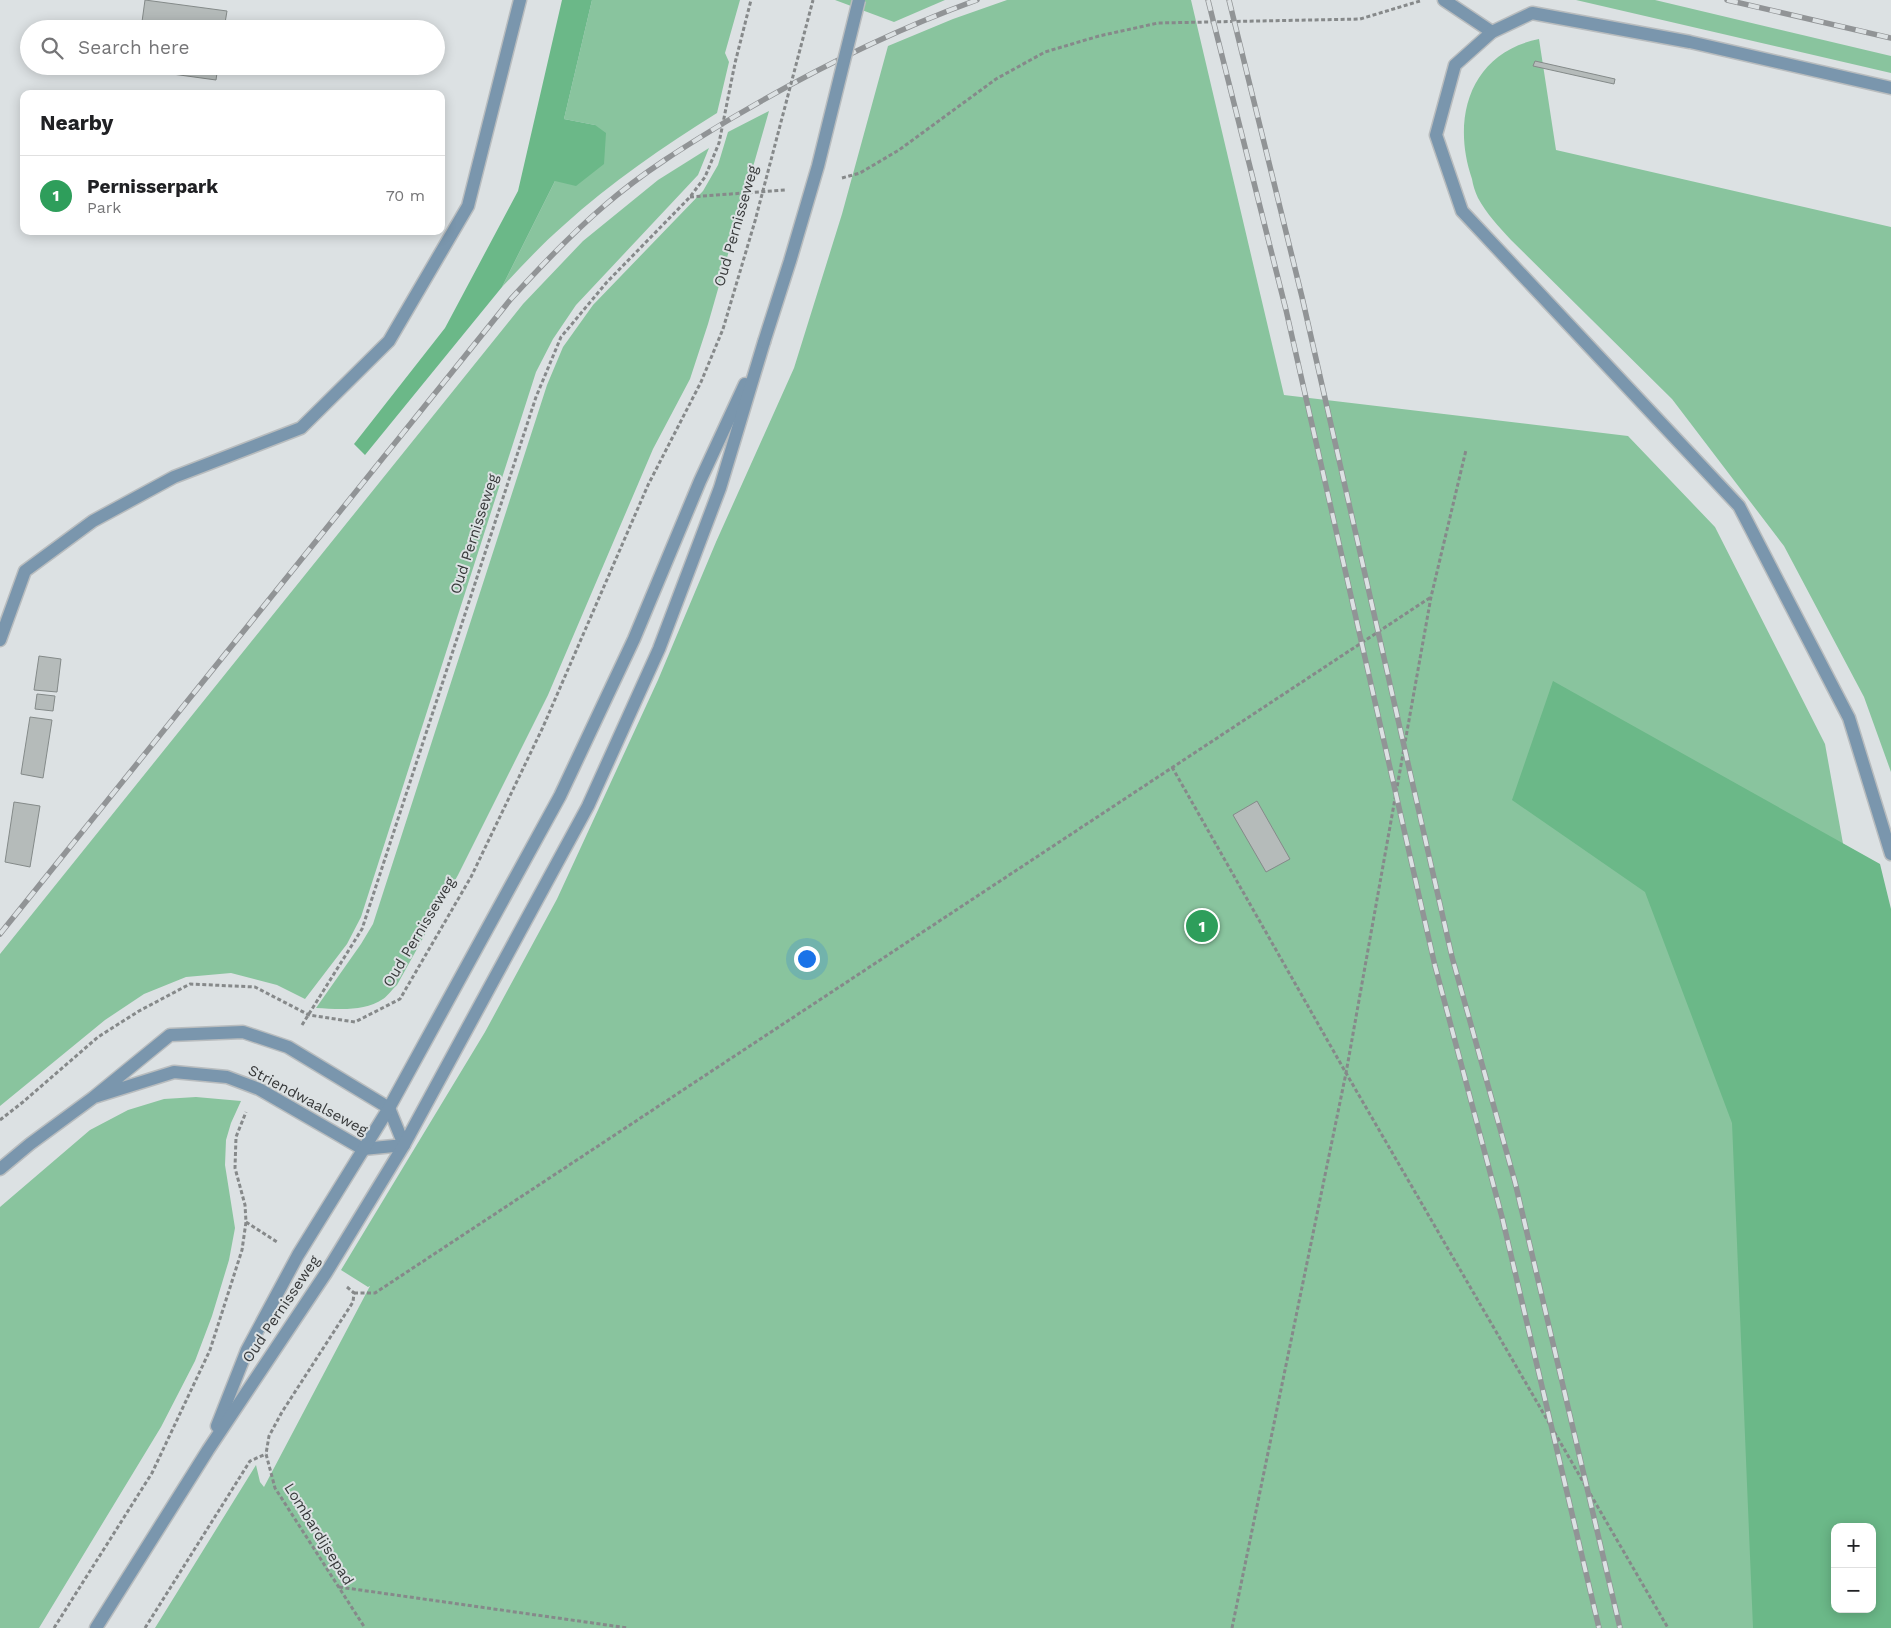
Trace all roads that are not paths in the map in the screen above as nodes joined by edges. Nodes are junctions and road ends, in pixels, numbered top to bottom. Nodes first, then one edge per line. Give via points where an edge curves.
1 (520, 0) edge
2 (859, 0) edge
3 (1444, 0) edge
4 (1492, 32) junction
5 (1891, 88) edge
6 (764, 342) junction
7 (0, 640) edge
8 (1891, 854) edge
9 (94, 1097) junction
10 (389, 1108) junction
11 (404, 1145) junction
12 (363, 1149) junction
13 (0, 1169) edge
14 (208, 1450) junction
15 (96, 1628) edge

1 - 7 street via 468,206 388,341 301,428 174,477 93,521 25,571
2 - 6 street, Oud Pernisseweg, bridge via 818,166
3 - 4 street
4 - 5 street via 1532,13 1690,42
4 - 8 street via 1455,65 1436,135 1462,211 1739,506 1849,718
6 - 10 street, Oud Pernisseweg via 700,481 634,639 560,796
6 - 11 street, Oud Pernisseweg via 720,488 659,649 588,806
9 - 10 street, Striendwaalseweg via 170,1036 243,1032 288,1048
9 - 12 street, Striendwaalseweg via 174,1072 227,1076 259,1089
9 - 13 street, Striendwaalseweg
10 - 11 street, Striendwaalseweg
10 - 12 street, Oud Pernisseweg
11 - 12 street, Striendwaalseweg
11 - 14 street, Oud Pernisseweg via 326,1273
12 - 14 street, Oud Pernisseweg via 298,1255 247,1350
14 - 15 street, Oud Pernisseweg

